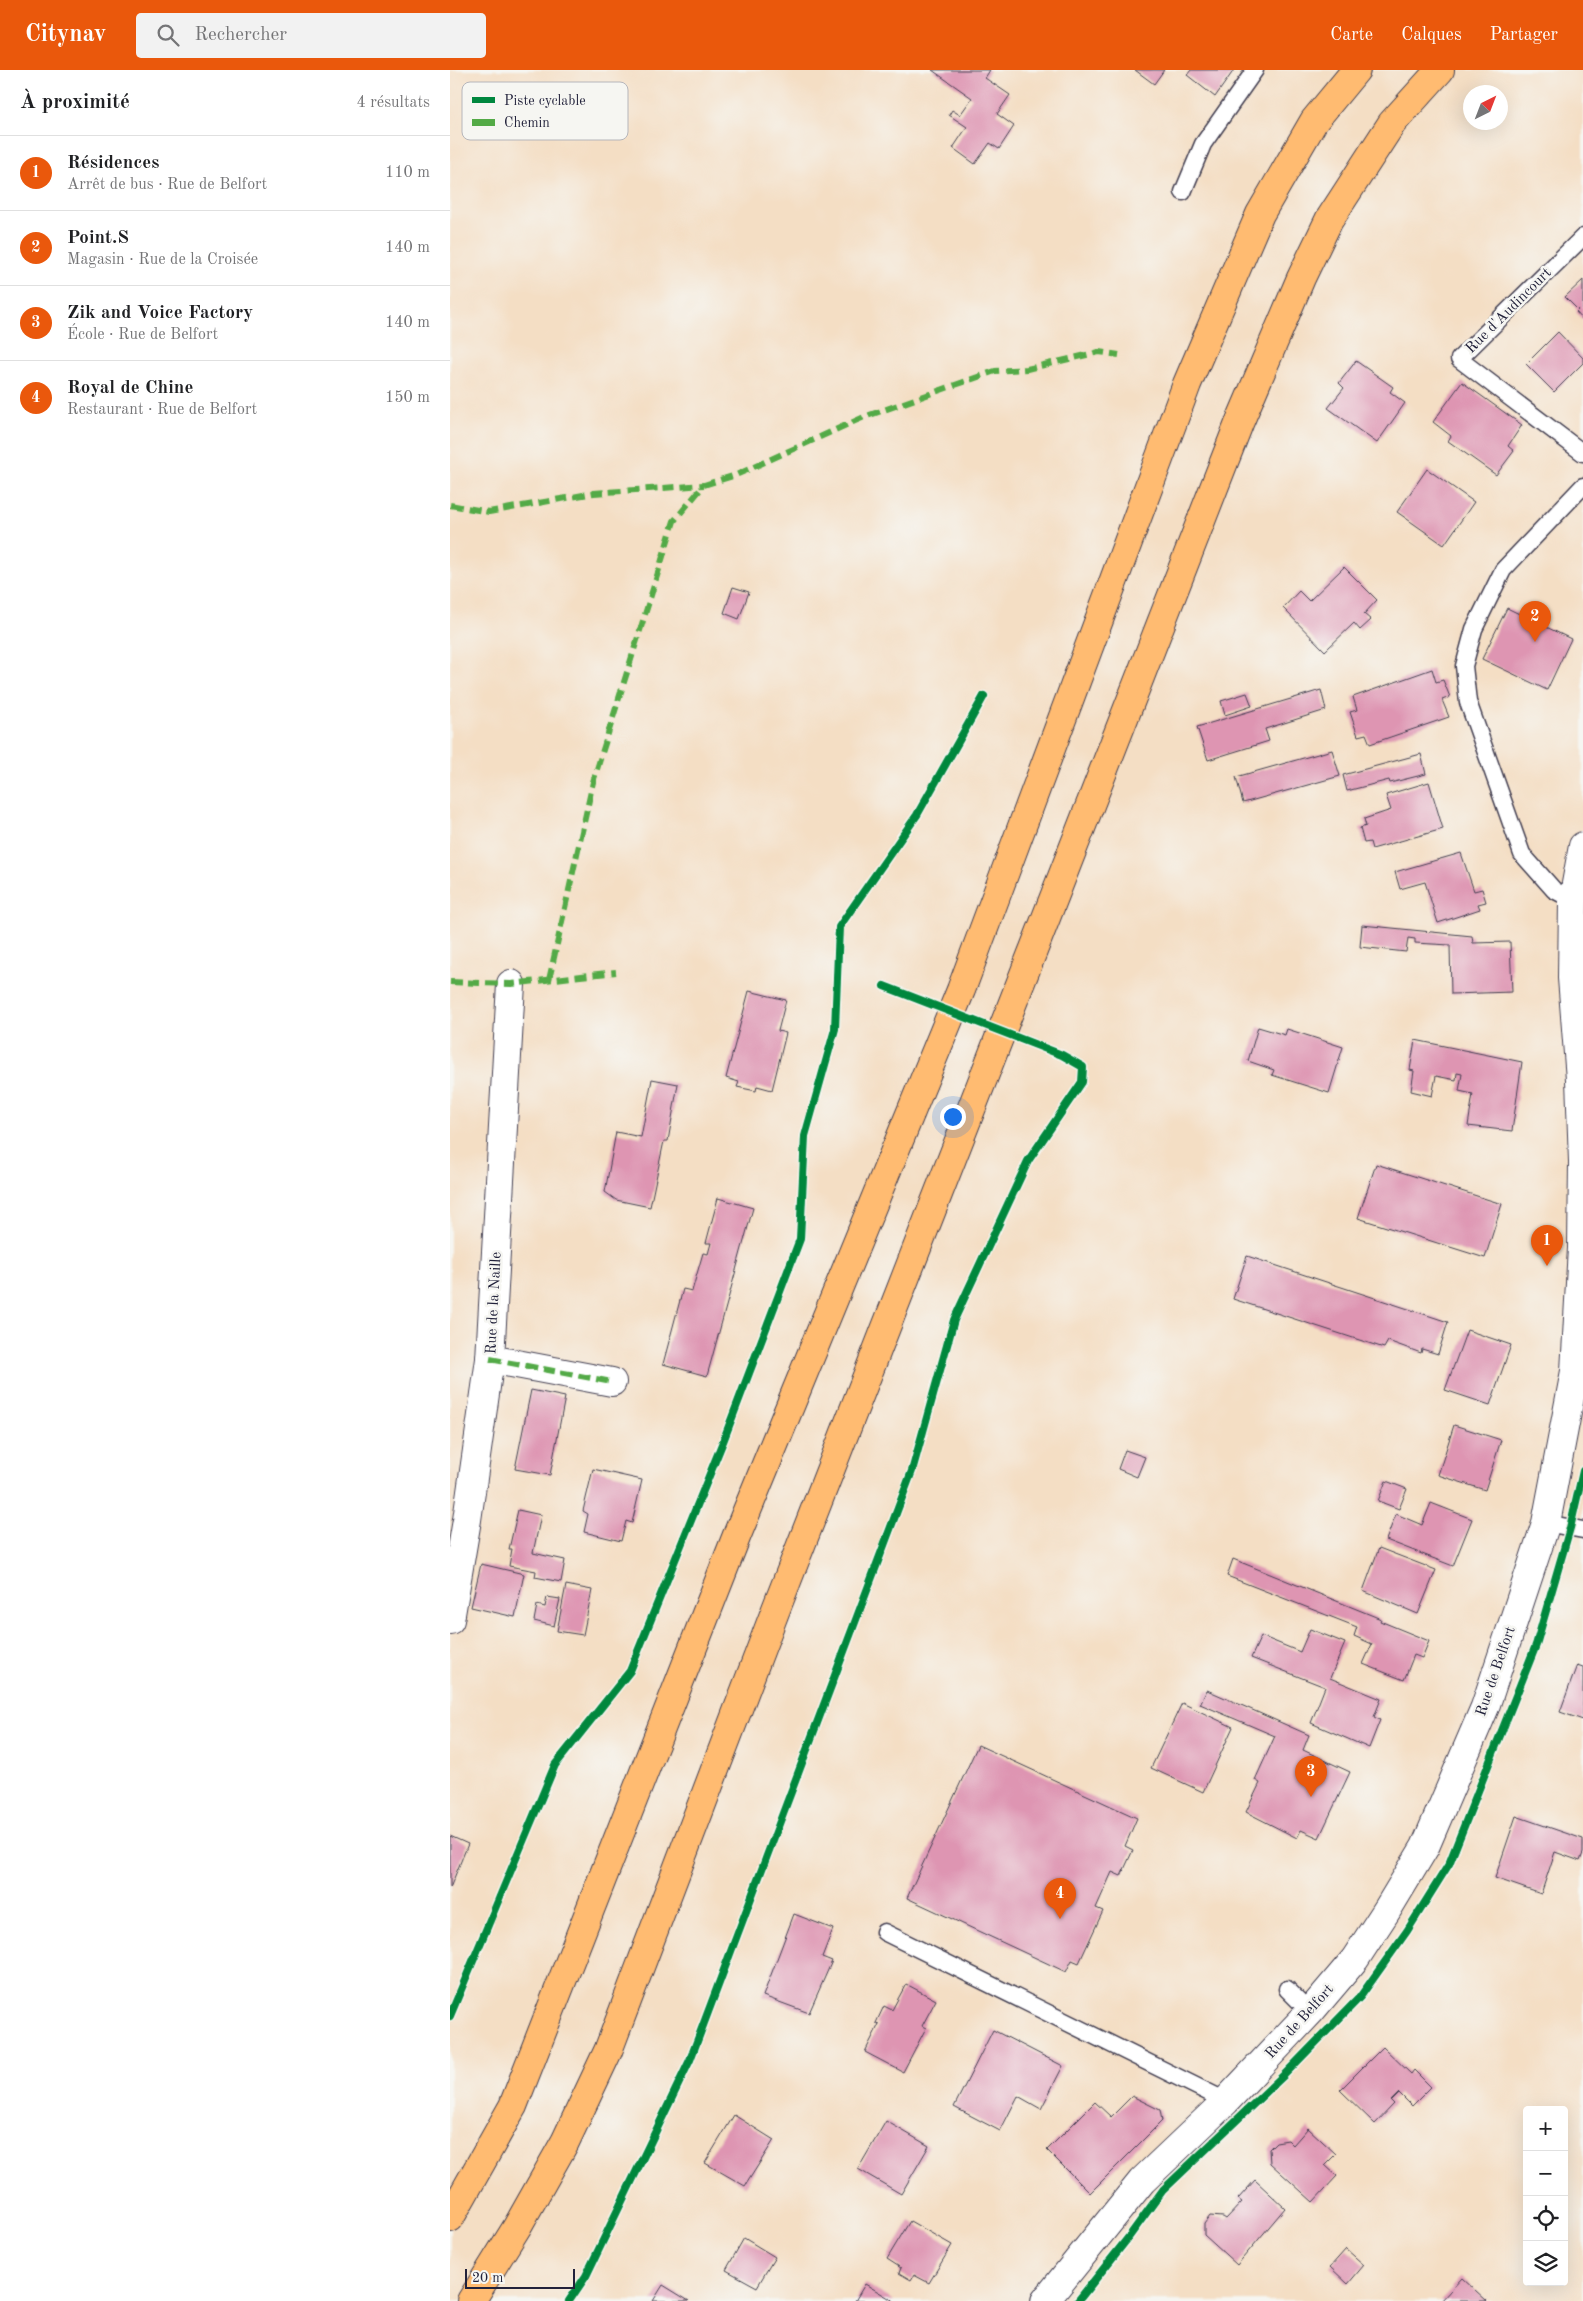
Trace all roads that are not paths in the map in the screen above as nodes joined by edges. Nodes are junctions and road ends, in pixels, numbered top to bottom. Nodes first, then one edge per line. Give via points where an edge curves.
1 (1255, 70) edge
2 (1356, 70) edge
3 (1440, 70) edge
4 (1182, 192) dead end
5 (1583, 237) edge
6 (1583, 453) edge
7 (1583, 486) edge
8 (1583, 846) edge
9 (1573, 900) junction
10 (510, 984) dead end
11 (490, 1359) junction
12 (612, 1382) dead end
13 (1546, 1523) junction
14 (1583, 1530) edge
15 (450, 1620) edge
16 (884, 1932) dead end
17 (1287, 1989) dead end
18 (1310, 2012) junction
19 (1226, 2101) junction
20 (450, 2218) edge
21 (470, 2301) edge
22 (1045, 2301) edge

1 - 4 lane via 1203,144
2 - 20 main road via 1314,121 1260,214 1187,384 961,990 737,1535 513,2106
3 - 21 main road via 1392,123 1329,220 1301,278 1240,422 783,1590 608,2051 566,2142
5 - 6 lane, Rue d'Audincourt via 1459,359
7 - 9 lane via 1503,570 1474,629 1464,666 1468,702 1522,854 1554,890
8 - 9 street, Rue de Belfort
9 - 13 street, Rue de Belfort via 1572,978 1583,1162 1582,1248 1575,1370
10 - 11 street, Rue de la Naille
11 - 12 street
11 - 15 street, Rue de la Naille
13 - 14 lane
13 - 18 street, Rue de Belfort via 1484,1707 1425,1847 1355,1959
16 - 19 lane
17 - 18 lane
18 - 19 street, Rue de Belfort
19 - 22 street, Rue de Belfort via 1142,2181

